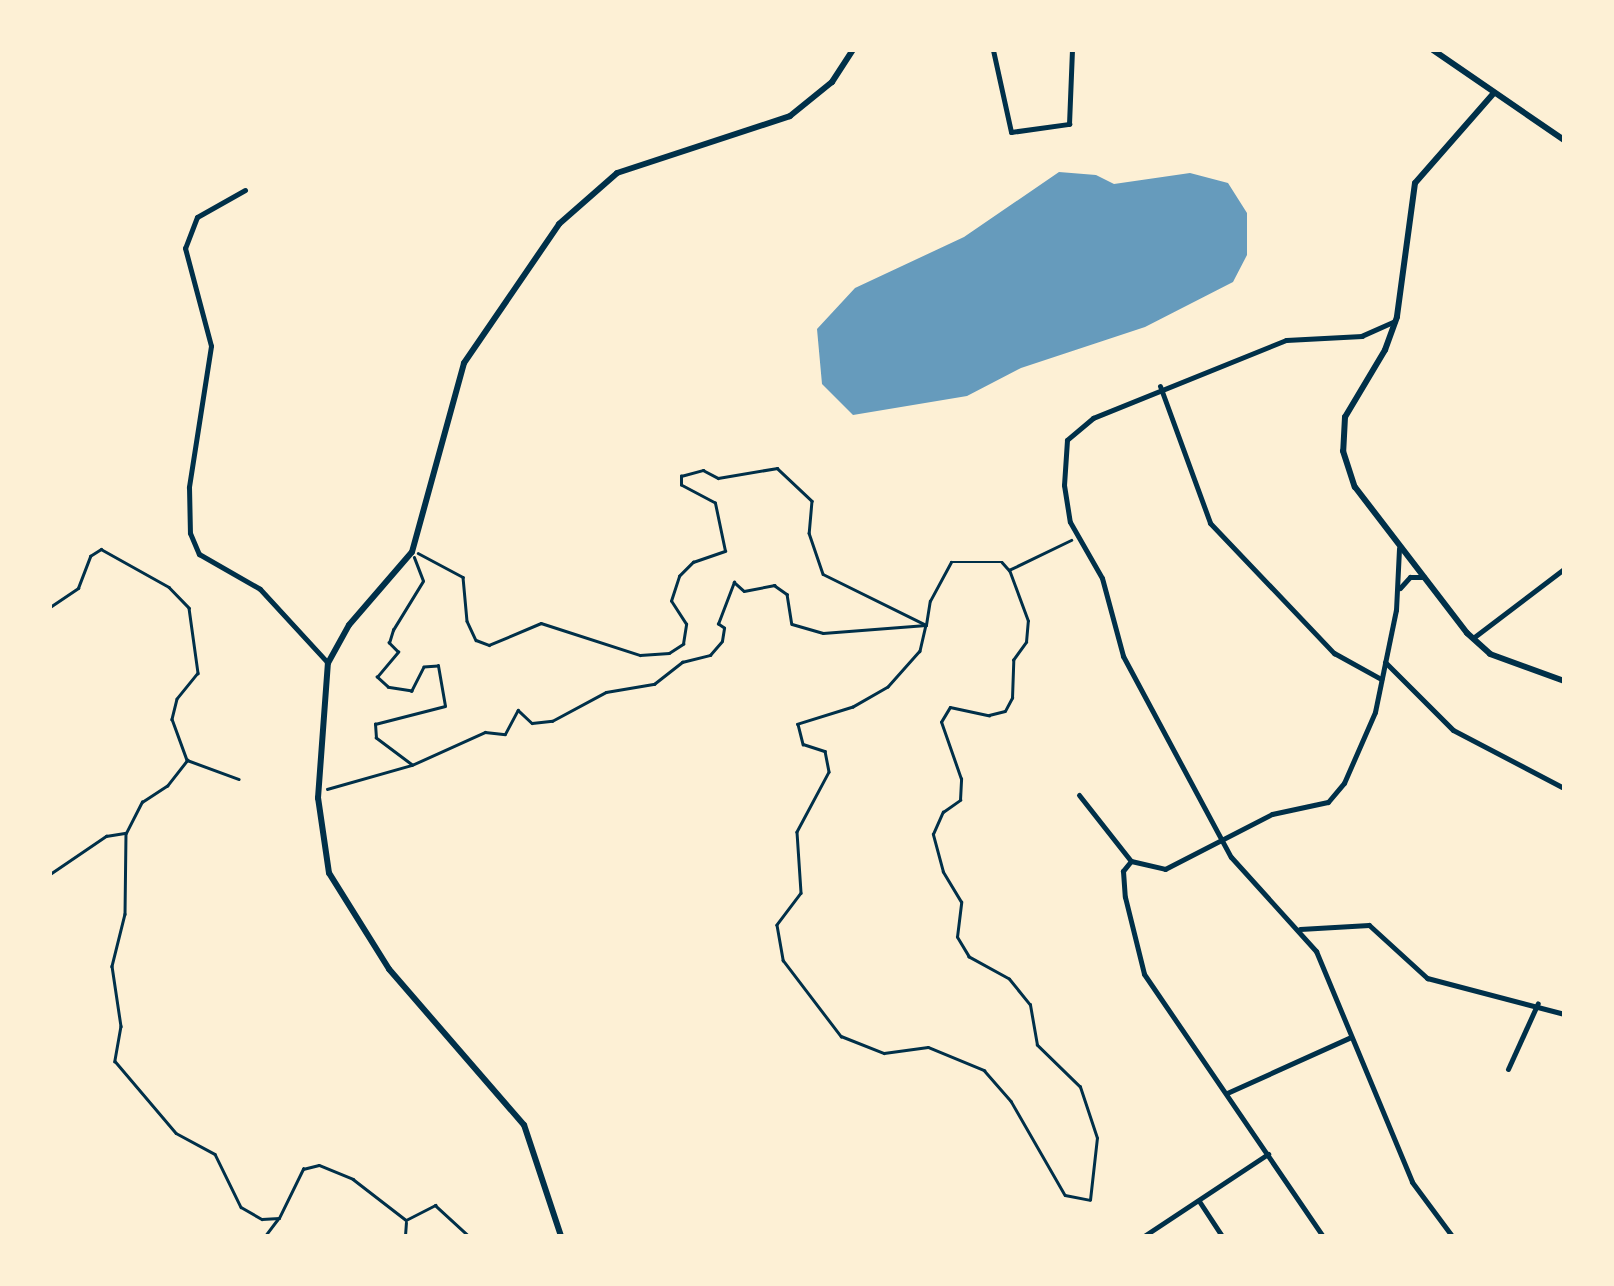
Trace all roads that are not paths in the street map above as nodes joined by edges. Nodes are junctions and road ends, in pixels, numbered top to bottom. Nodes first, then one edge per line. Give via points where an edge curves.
1 (853, 50) edge
2 (993, 50) edge
3 (1072, 50) edge
4 (1432, 50) edge
5 (1493, 94) junction
6 (1564, 140) edge
7 (245, 190) dead end
8 (1396, 320) junction
9 (1160, 386) junction
10 (1399, 544) junction
11 (1564, 569) edge
12 (1424, 577) junction
13 (1398, 595) junction
14 (1473, 638) junction
15 (328, 662) junction
16 (1384, 662) junction
17 (1381, 679) junction
18 (1564, 681) edge
19 (1564, 788) edge
20 (1079, 795) dead end
21 (1224, 843) junction
22 (1131, 861) junction
23 (1299, 929) junction
24 (1538, 1003) junction
25 (1564, 1014) edge
26 (1349, 1038) junction
27 (1508, 1069) dead end
28 (1227, 1094) junction
29 (1268, 1154) junction
30 (1198, 1200) junction
31 (561, 1236) edge
32 (1144, 1236) edge
33 (1222, 1236) edge
34 (1323, 1236) edge
35 (1452, 1236) edge

1 - 15 street via 832,82 790,116 616,174 560,224 464,364 412,552 349,624
2 - 3 street via 1007,130 1022,132 1068,124
4 - 5 street
5 - 6 street
5 - 8 street via 1415,182
7 - 15 street via 198,218 186,248 211,346 189,487 190,534 199,554 260,589
8 - 9 street via 1362,336 1286,340
8 - 10 street via 1345,417 1342,440 1350,478
9 - 17 street via 1210,523 1334,653
9 - 21 street via 1093,418 1067,440 1064,485 1076,538 1102,578 1123,656
10 - 12 street
10 - 13 street
11 - 14 street
12 - 13 street via 1405,580
12 - 14 street
13 - 16 street
14 - 18 street via 1490,654
15 - 31 street via 320,828 337,889 389,969 512,1106 542,1164
16 - 17 street
16 - 19 street via 1452,730
17 - 21 street via 1370,728 1334,797 1272,814
20 - 22 street
21 - 22 street via 1176,867
21 - 23 street via 1237,866
22 - 28 street via 1123,875 1134,953
23 - 24 street via 1369,925 1427,978
23 - 26 street via 1321,961
24 - 25 street
24 - 27 street
26 - 28 street
26 - 35 street via 1412,1182
28 - 29 street
29 - 30 street
29 - 34 street
30 - 32 street
30 - 33 street

